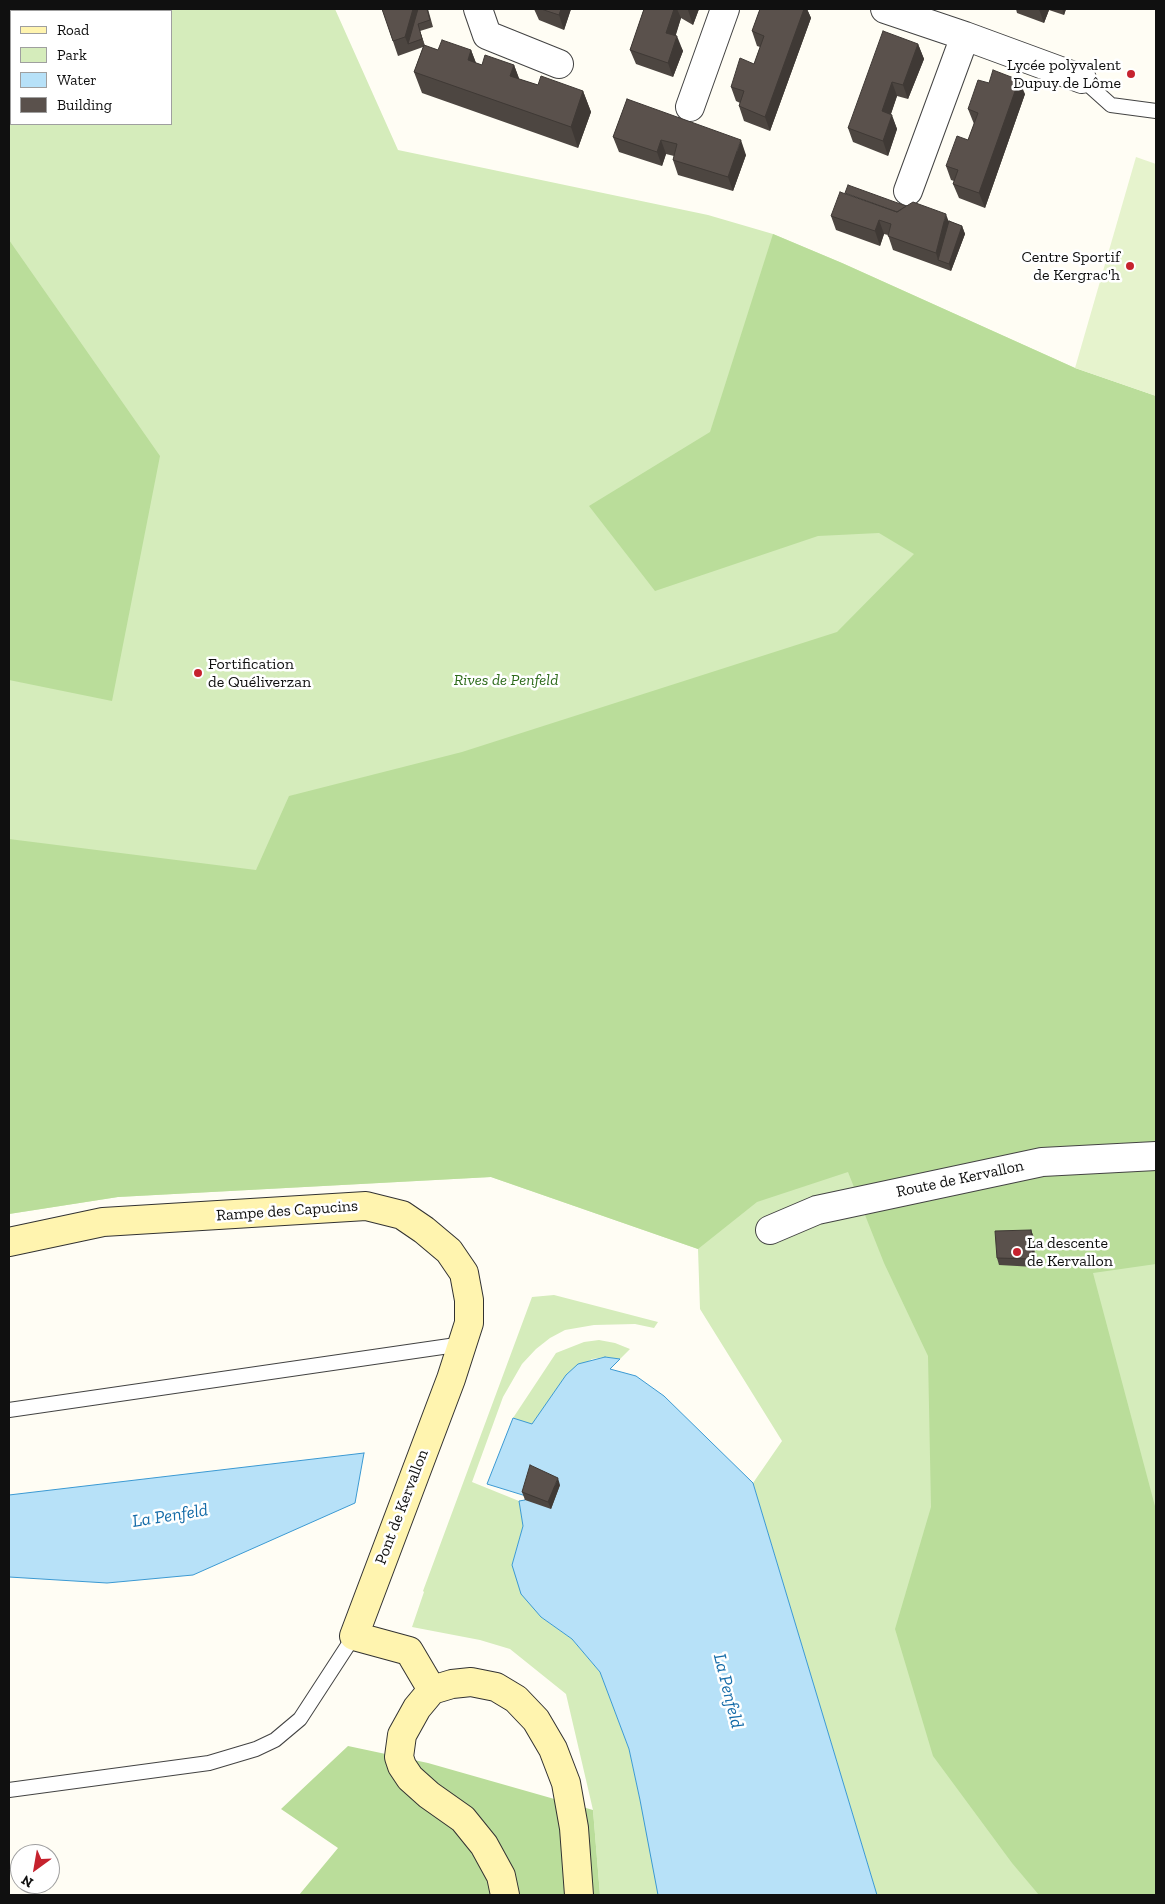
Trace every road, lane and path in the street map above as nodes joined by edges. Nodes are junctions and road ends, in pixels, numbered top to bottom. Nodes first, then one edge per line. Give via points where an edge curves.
1 (478, 9) edge
2 (725, 9) edge
3 (885, 9) edge
4 (966, 36) junction
5 (559, 64) dead end
6 (1082, 79) joint
7 (690, 107) dead end
8 (1156, 111) edge
9 (908, 191) dead end
10 (1156, 1156) edge
11 (770, 1230) dead end
12 (9, 1242) edge
13 (463, 1344) junction
14 (451, 1378) joint
15 (9, 1410) edge
16 (354, 1636) junction
17 (432, 1690) junction
18 (9, 1790) edge
19 (505, 1895) edge
20 (579, 1895) edge

1 - 5 street via 487,35
2 - 7 street
3 - 4 street
4 - 6 street
4 - 9 street
6 - 8 lane via 1111,104
10 - 11 street, Route de Kervallon via 1042,1162 816,1210
12 - 13 street, Rampe des Capucins via 103,1222 366,1206 402,1215 449,1251 464,1274 469,1300 469,1323
13 - 14 street, Rampe des Capucins
13 - 15 lane
14 - 16 street, Pont de Kervallon
16 - 17 street via 409,1651
16 - 18 lane via 300,1720 275,1740 256,1749 209,1763
17 - 19 street via 402,1734 399,1756 402,1766 429,1795 463,1819 484,1845 501,1876
17 - 20 street via 471,1682 496,1687 516,1699 536,1720 553,1749 566,1783 574,1828

